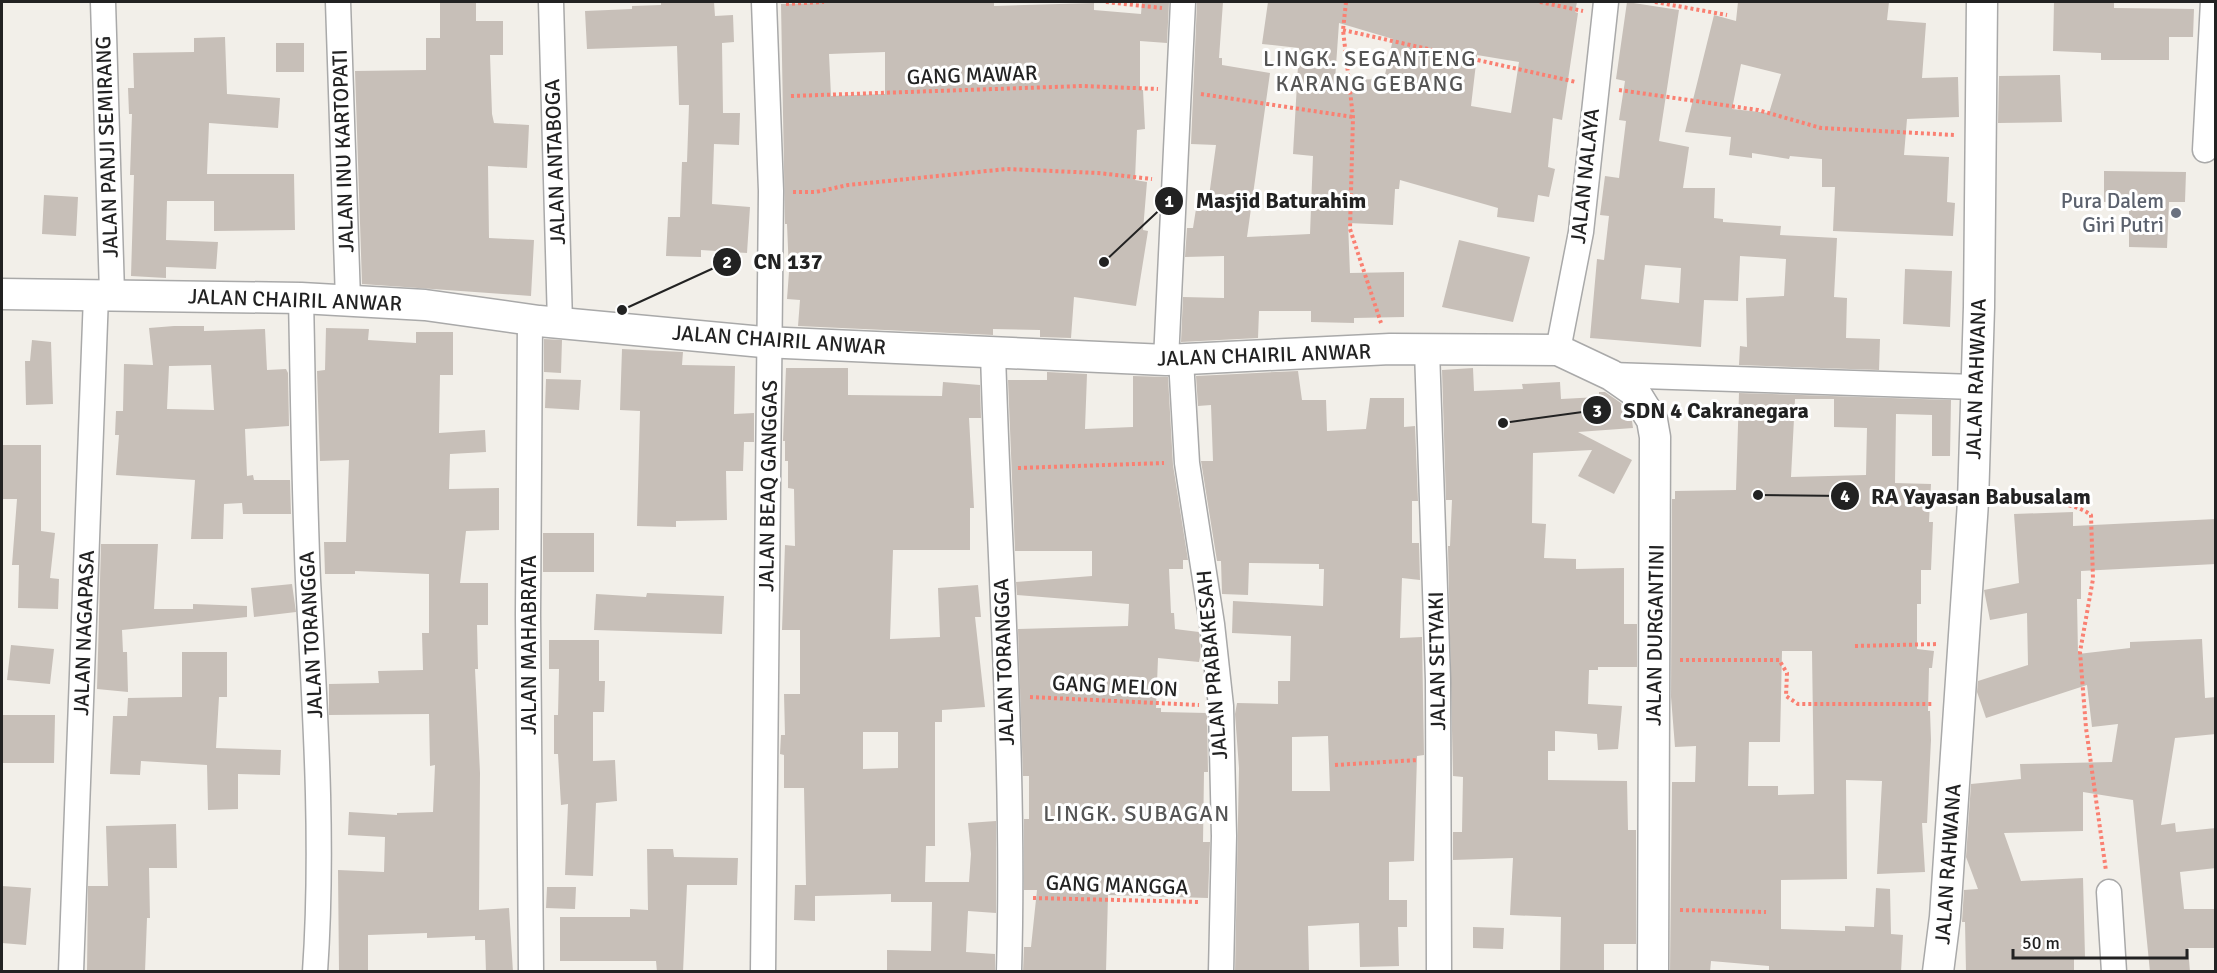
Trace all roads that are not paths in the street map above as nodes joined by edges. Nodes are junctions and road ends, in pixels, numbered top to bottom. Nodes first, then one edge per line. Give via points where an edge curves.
1 (103, 2) edge
2 (338, 2) edge
3 (551, 2) edge
4 (1982, 2) edge
5 (2213, 2) edge
6 (764, 3) edge
7 (1182, 6) edge
8 (1604, 8) edge
9 (2205, 150) dead end
10 (2, 294) edge
11 (104, 294) junction
12 (301, 297) junction
13 (348, 300) junction
14 (530, 320) junction
15 (560, 322) junction
16 (770, 342) junction
17 (1427, 350) junction
18 (1558, 350) junction
19 (993, 353) junction
20 (1174, 360) junction
21 (1611, 375) junction
22 (1975, 387) junction
23 (2109, 892) road end
24 (71, 972) edge
25 (315, 972) edge
26 (531, 972) edge
27 (763, 972) edge
28 (1009, 972) edge
29 (1221, 972) edge
30 (1439, 972) edge
31 (1653, 972) edge
32 (1938, 972) edge
33 (2115, 972) edge

1 - 11 street, JALAN PANJI SEMIRANG
2 - 13 street, JALAN INU KARTOPATI
3 - 15 street, JALAN ANTABOGA
4 - 22 street, JALAN RAHWANA
5 - 9 street
6 - 16 street, JALAN BEAQ GANGGAS via 771,191
7 - 20 street, JALAN PRABAKESAH via 1173,184
8 - 18 street, JALAN NALAYA via 1581,232
10 - 11 street, JALAN CHAIRIL ANWAR
11 - 12 street, JALAN CHAIRIL ANWAR
11 - 24 street, JALAN NAGAPASA
12 - 13 street, JALAN CHAIRIL ANWAR
12 - 25 street, JALAN TORANGGA via 316,736
13 - 14 street, JALAN CHAIRIL ANWAR via 425,305
14 - 15 street, JALAN CHAIRIL ANWAR
14 - 26 street, JALAN MAHABRATA
15 - 16 street, JALAN CHAIRIL ANWAR
16 - 19 street, JALAN CHAIRIL ANWAR
16 - 27 street, JALAN BEAQ GANGGAS
17 - 18 street, JALAN CHAIRIL ANWAR
17 - 20 street, JALAN CHAIRIL ANWAR
17 - 30 street, JALAN SETYAKI via 1439,760
18 - 21 street, JALAN DURGANTINI
19 - 20 street, JALAN CHAIRIL ANWAR
19 - 28 street, JALAN TORANGGA via 1008,696
20 - 29 street, JALAN PRABAKESAH via 1221,706
21 - 22 street
21 - 31 street, JALAN DURGANTINI via 1639,398 1652,420 1655,437
22 - 32 street, JALAN RAHWANA via 1973,502 1946,917
23 - 33 street

